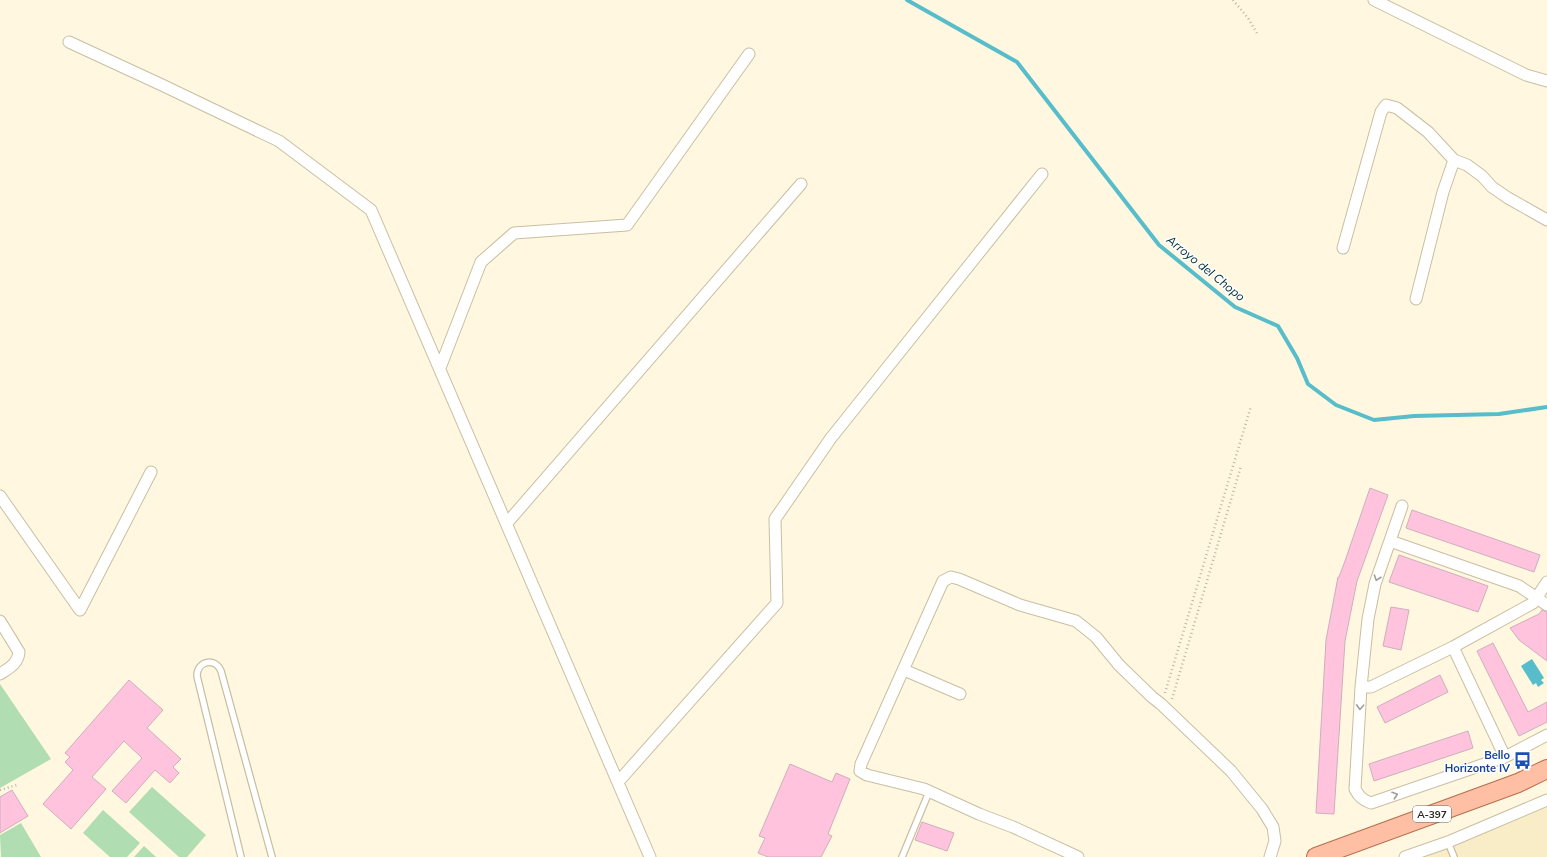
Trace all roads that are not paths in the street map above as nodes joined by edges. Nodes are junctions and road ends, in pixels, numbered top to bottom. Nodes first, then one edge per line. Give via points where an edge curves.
1 (1374, 0) edge
2 (69, 42) dead end
3 (749, 54) dead end
4 (1547, 82) edge
5 (1454, 160) junction
6 (1042, 174) dead end
7 (801, 184) dead end
8 (1547, 220) edge
9 (1343, 248) dead end
10 (1416, 298) dead end
11 (440, 368) junction
12 (151, 472) dead end
13 (0, 496) edge
14 (1402, 506) dead end
15 (507, 523) junction
16 (1390, 542) junction
17 (1547, 582) edge
18 (1537, 597) junction
19 (1547, 605) edge
20 (0, 622) edge
21 (1453, 647) junction
22 (904, 670) junction
23 (0, 674) edge
24 (1361, 687) junction
25 (960, 694) dead end
26 (1547, 735) edge
27 (1505, 757) junction
28 (1547, 769) edge
29 (618, 782) junction
30 (929, 792) junction
31 (1547, 800) edge
32 (1448, 842) junction
33 (241, 857) edge
34 (272, 857) edge
35 (650, 857) edge
36 (902, 857) edge
37 (1078, 857) edge
38 (1270, 857) edge
39 (1316, 857) edge
40 (1405, 857) edge
41 (1454, 857) edge

1 - 4 street via 1526,75
2 - 11 street via 279,141 371,210
3 - 11 street via 628,225 514,233 481,262
5 - 8 street via 1467,165 1482,176 1492,188
5 - 9 street via 1428,132 1397,108 1386,105 1381,112
5 - 10 street via 1443,192
6 - 29 street via 831,438 775,519 777,603
7 - 15 street
11 - 15 street
12 - 13 street via 80,610
14 - 16 street
15 - 29 street
16 - 18 street via 1519,586
16 -> 24 street via 1375,584
17 - 18 street
18 - 19 street
18 - 21 street via 1533,603
20 - 23 street via 19,652 17,661
21 - 24 street via 1371,687
21 - 27 street
22 - 25 street
22 - 30 street via 860,771
22 - 38 street via 943,580 951,577 1020,605 1076,621 1096,637 1152,697 1232,770 1273,827 1275,841
24 -> 27 street via 1355,790 1364,801 1371,803
26 - 27 street
28 - 39 main road, A-397 via 1518,783
29 - 35 street
30 - 36 lane
30 - 37 street
31 - 32 street
32 - 40 street
32 - 41 lane
33 - 34 lane via 197,676 199,668 208,662 216,664 221,670

